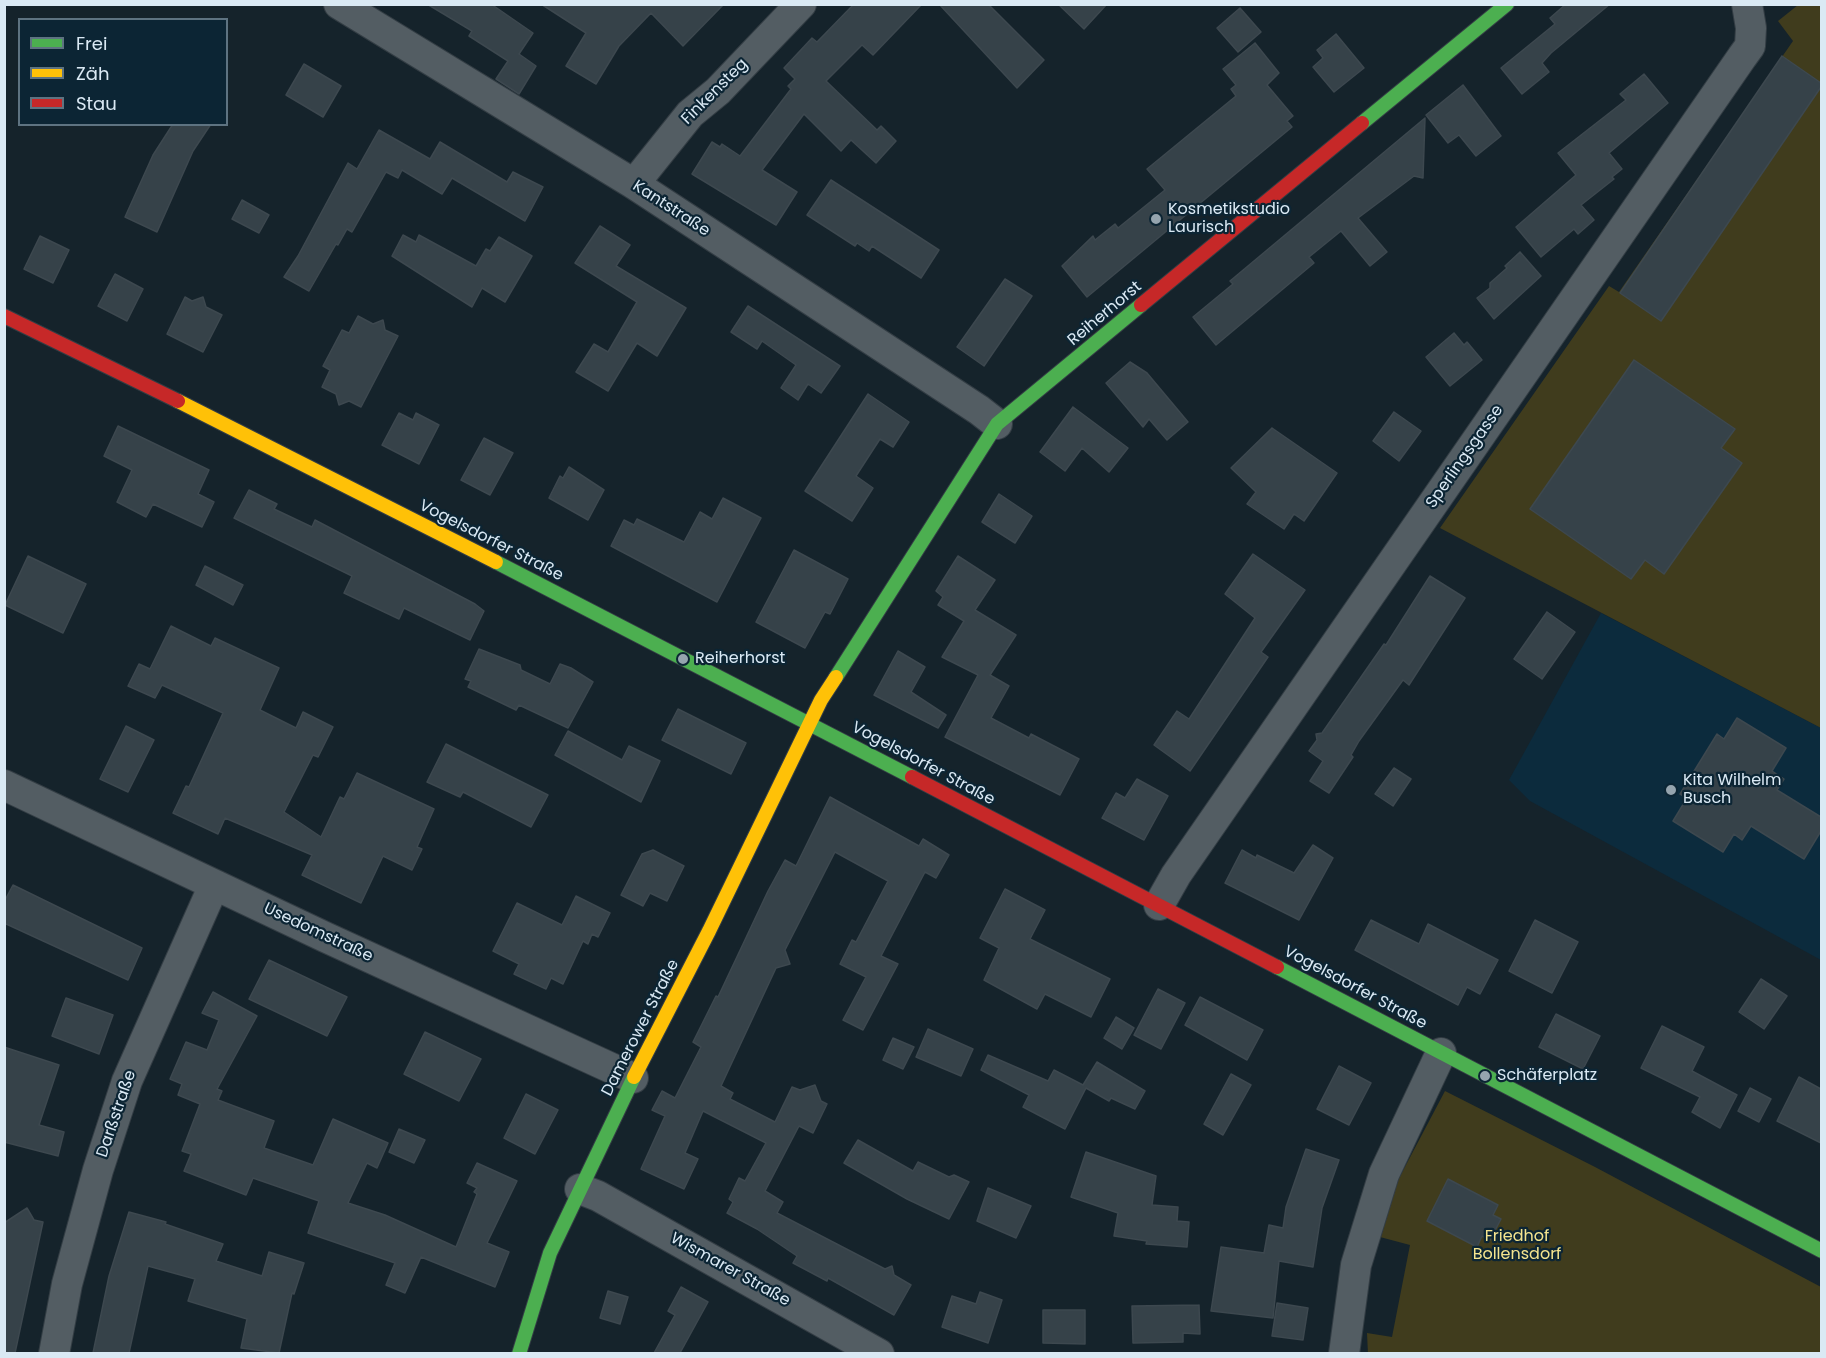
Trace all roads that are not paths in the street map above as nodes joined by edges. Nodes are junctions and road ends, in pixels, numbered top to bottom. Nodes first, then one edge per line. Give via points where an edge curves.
1 (339, 4) edge
2 (801, 4) edge
3 (1507, 4) edge
4 (1747, 4) edge
5 (634, 184) junction
6 (4, 316) edge
7 (997, 424) junction
8 (810, 724) junction
9 (4, 785) edge
10 (214, 885) junction
11 (1159, 905) junction
12 (1441, 1053) junction
13 (633, 1078) junction
14 (580, 1189) junction
15 (1821, 1251) edge
16 (54, 1353) edge
17 (519, 1353) edge
18 (879, 1353) edge
19 (1344, 1353) edge

1 - 5 street, Kantstraße
2 - 5 street, Finkensteg via 718,91 690,114
3 - 7 street, Reiherhorst
4 - 11 street, Sperlingsgasse via 1750,46
5 - 7 street, Kantstraße
6 - 8 street, Vogelsdorfer Straße via 307,464
7 - 8 street, Reiherhorst via 891,588
8 - 11 street, Vogelsdorfer Straße
8 - 13 street, Damerower Straße
9 - 10 street, Usedomstraße
10 - 13 street, Usedomstraße
10 - 16 street, Darßstraße via 127,1081 67,1284
11 - 12 street, Vogelsdorfer Straße
12 - 15 street, Vogelsdorfer Straße
12 - 19 street via 1384,1173 1356,1265
13 - 14 street, Damerower Straße
14 - 17 street, Damerower Straße via 550,1253
14 - 18 street, Wismarer Straße

